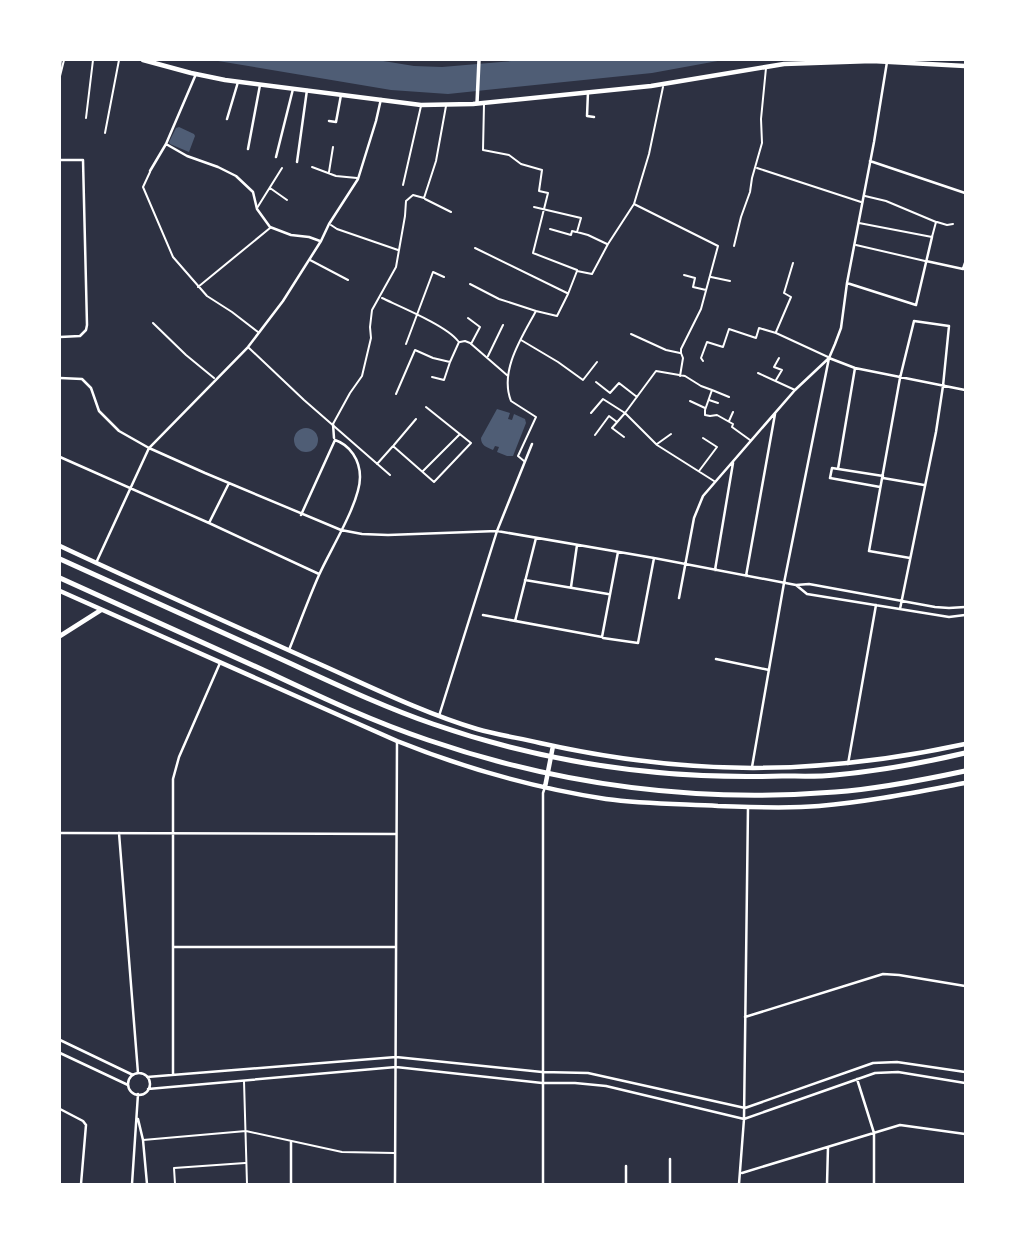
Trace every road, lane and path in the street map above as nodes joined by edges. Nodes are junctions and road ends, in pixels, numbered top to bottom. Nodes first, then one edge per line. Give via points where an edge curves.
1 (62, 60) edge
2 (93, 60) edge
3 (119, 60) edge
4 (143, 60) edge
5 (479, 60) edge
6 (887, 62) junction
7 (965, 66) edge
8 (766, 67) junction
9 (60, 68) edge
10 (195, 74) junction
11 (60, 75) edge
12 (238, 82) junction
13 (663, 84) junction
14 (260, 85) junction
15 (293, 89) junction
16 (307, 90) junction
17 (588, 92) junction
18 (341, 95) junction
19 (381, 99) junction
20 (480, 103) junction
21 (421, 105) junction
22 (446, 105) junction
23 (594, 117) dead end
24 (86, 118) dead end
25 (227, 120) dead end
26 (329, 121) dead end
27 (105, 133) dead end
28 (166, 144) junction
29 (333, 148) dead end
30 (248, 149) dead end
31 (276, 157) dead end
32 (60, 160) edge
33 (870, 161) junction
34 (297, 162) dead end
35 (312, 167) dead end
36 (756, 167) junction
37 (282, 168) dead end
38 (150, 171) joint
39 (328, 173) junction
40 (358, 179) junction
41 (404, 185) dead end
42 (270, 187) junction
43 (965, 193) edge
44 (863, 196) junction
45 (424, 198) junction
46 (287, 200) dead end
47 (862, 203) junction
48 (634, 204) junction
49 (534, 207) dead end
50 (543, 208) junction
51 (257, 209) junction
52 (451, 212) dead end
53 (936, 222) junction
54 (858, 223) junction
55 (953, 224) dead end
56 (329, 225) junction
57 (271, 227) junction
58 (551, 229) dead end
59 (577, 232) junction
60 (932, 237) junction
61 (321, 242) junction
62 (608, 244) junction
63 (854, 245) junction
64 (734, 246) dead end
65 (475, 248) dead end
66 (399, 250) junction
67 (309, 260) junction
68 (926, 261) junction
69 (793, 263) dead end
70 (965, 263) edge
71 (577, 271) junction
72 (684, 275) dead end
73 (444, 277) dead end
74 (710, 277) junction
75 (348, 280) dead end
76 (730, 281) dead end
77 (846, 283) junction
78 (470, 284) dead end
79 (198, 287) junction
80 (707, 290) junction
81 (568, 293) junction
82 (380, 297) junction
83 (536, 311) junction
84 (418, 315) junction
85 (468, 318) dead end
86 (153, 323) dead end
87 (503, 325) dead end
88 (259, 333) junction
89 (776, 333) junction
90 (631, 334) dead end
91 (60, 337) edge
92 (520, 340) junction
93 (459, 342) junction
94 (406, 344) dead end
95 (471, 345) junction
96 (248, 347) junction
97 (681, 353) junction
98 (487, 357) junction
99 (779, 358) dead end
100 (829, 358) junction
101 (703, 361) dead end
102 (450, 362) junction
103 (597, 362) dead end
104 (855, 369) junction
105 (758, 373) dead end
106 (508, 376) junction
107 (680, 376) junction
108 (432, 377) dead end
109 (900, 378) junction
110 (60, 379) edge
111 (217, 380) junction
112 (776, 381) junction
113 (596, 382) dead end
114 (943, 386) junction
115 (712, 390) junction
116 (795, 390) junction
117 (965, 390) edge
118 (396, 394) dead end
119 (638, 397) junction
120 (729, 397) dead end
121 (709, 400) junction
122 (690, 401) dead end
123 (718, 403) dead end
124 (426, 407) dead end
125 (705, 409) junction
126 (625, 412) junction
127 (733, 412) dead end
128 (591, 413) dead end
129 (775, 414) junction
130 (416, 419) dead end
131 (617, 422) junction
132 (729, 422) junction
133 (333, 424) junction
134 (460, 434) junction
135 (671, 434) dead end
136 (595, 435) dead end
137 (624, 437) dead end
138 (703, 438) dead end
139 (335, 440) junction
140 (751, 441) junction
141 (532, 444) dead end
142 (657, 445) junction
143 (393, 446) junction
144 (149, 448) junction
145 (701, 455) dead end
146 (60, 457) edge
147 (708, 460) junction
148 (734, 460) junction
149 (524, 462) junction
150 (377, 464) junction
151 (838, 469) junction
152 (423, 472) junction
153 (698, 472) junction
154 (390, 475) dead end
155 (883, 477) junction
156 (715, 482) junction
157 (229, 484) junction
158 (926, 485) junction
159 (881, 487) junction
160 (130, 489) junction
161 (301, 515) junction
162 (209, 523) junction
163 (341, 530) junction
164 (497, 531) junction
165 (536, 538) junction
166 (577, 545) junction
167 (60, 546) edge
168 (618, 552) junction
169 (654, 558) junction
170 (910, 558) junction
171 (60, 559) edge
172 (96, 563) junction
173 (685, 564) junction
174 (715, 570) junction
175 (319, 574) junction
176 (746, 576) junction
177 (60, 578) edge
178 (525, 580) junction
179 (784, 583) junction
180 (809, 584) junction
181 (796, 585) junction
182 (571, 587) junction
183 (60, 591) edge
184 (609, 594) junction
185 (807, 594) junction
186 (680, 598) dead end
187 (901, 601) junction
188 (876, 604) junction
189 (935, 607) junction
190 (965, 607) edge
191 (900, 609) junction
192 (101, 610) junction
193 (934, 614) junction
194 (482, 615) dead end
195 (965, 615) edge
196 (515, 621) junction
197 (60, 636) edge
198 (602, 637) junction
199 (289, 650) junction
200 (716, 660) dead end
201 (220, 663) junction
202 (769, 670) junction
203 (439, 716) junction
204 (397, 741) junction
205 (965, 744) edge
206 (553, 746) junction
207 (965, 753) edge
208 (848, 764) junction
209 (752, 769) junction
210 (965, 771) edge
211 (965, 783) edge
212 (545, 787) junction
213 (748, 807) junction
214 (60, 833) edge
215 (119, 833) junction
216 (172, 833) junction
217 (397, 834) junction
218 (173, 947) junction
219 (396, 947) junction
220 (965, 985) edge
221 (745, 1017) junction
222 (60, 1040) edge
223 (60, 1053) edge
224 (396, 1057) junction
225 (396, 1067) junction
226 (542, 1072) junction
227 (965, 1072) edge
228 (138, 1073) junction
229 (133, 1075) junction
230 (173, 1075) junction
231 (147, 1077) junction
232 (857, 1079) junction
233 (244, 1080) junction
234 (542, 1083) junction
235 (965, 1083) edge
236 (128, 1085) junction
237 (148, 1089) junction
238 (138, 1094) junction
239 (745, 1108) junction
240 (60, 1109) edge
241 (137, 1113) junction
242 (744, 1119) junction
243 (246, 1131) junction
244 (874, 1133) junction
245 (965, 1134) edge
246 (143, 1140) junction
247 (291, 1142) junction
248 (828, 1147) junction
249 (134, 1153) junction
250 (144, 1153) junction
251 (395, 1153) junction
252 (670, 1159) dead end
253 (246, 1163) junction
254 (626, 1166) dead end
255 (740, 1173) junction
256 (80, 1185) edge
257 (132, 1185) edge
258 (147, 1185) edge
259 (175, 1185) edge
260 (247, 1185) edge
261 (291, 1185) edge
262 (395, 1185) edge
263 (542, 1185) edge
264 (625, 1185) edge
265 (670, 1185) edge
266 (739, 1185) edge
267 (827, 1185) edge
268 (874, 1185) edge

1 - 9 lane
1 - 11 lane
2 - 24 lane
3 - 27 lane
4 - 10 main road
5 - 20 street
6 - 7 main road
6 - 8 main road
6 - 33 street
8 - 13 main road
8 - 36 lane via 762,143
10 - 12 main road
10 - 28 street
12 - 14 main road
12 - 25 street
13 - 17 main road
13 - 48 lane
14 - 15 main road
14 - 30 street
15 - 16 main road
15 - 31 street
16 - 18 main road
16 - 34 street
17 - 20 main road
17 - 23 street via 587,116
18 - 19 main road
18 - 26 street via 336,122
19 - 21 main road
19 - 40 street
20 - 22 main road
20 - 50 lane via 483,150 509,155 542,170 539,191 548,193
21 - 22 main road
21 - 41 lane
22 - 45 lane
28 - 38 street
28 - 51 street via 236,176 253,192
29 - 39 lane
32 - 91 street via 83,160 87,325 80,336
33 - 43 street
33 - 44 street
35 - 39 lane
36 - 47 lane
36 - 64 lane
37 - 42 lane
38 - 79 lane via 143,187 148,202 173,257
39 - 40 lane
40 - 56 street
42 - 46 lane
42 - 51 lane
44 - 47 street
44 - 53 lane
45 - 52 lane
45 - 66 lane via 413,195 406,201
47 - 54 street
48 - 62 lane
48 - 74 lane via 718,246
49 - 50 lane
50 - 59 lane via 581,218
50 - 71 lane via 533,253
51 - 57 street
53 - 55 lane
53 - 60 lane
54 - 60 lane
54 - 63 street
56 - 61 street
56 - 66 lane
57 - 61 street
57 - 79 lane
58 - 59 lane via 570,235
59 - 62 lane
60 - 68 street
61 - 67 street
62 - 71 lane via 592,274
63 - 68 lane
63 - 77 street
65 - 81 lane
66 - 82 lane via 396,267
67 - 75 lane
67 - 88 street
68 - 70 street via 963,269
68 - 77 street via 916,305
69 - 89 lane via 784,293 792,297
71 - 81 lane
72 - 80 lane via 695,278 693,287
73 - 84 lane via 433,272
74 - 76 lane
74 - 80 lane
77 - 100 street via 841,328
78 - 83 lane
79 - 88 lane
80 - 97 lane
81 - 83 lane via 557,316
82 - 84 lane
82 - 133 lane via 372,310 362,376
83 - 92 lane
84 - 93 lane
84 - 94 lane
85 - 95 lane via 480,327
86 - 111 lane
87 - 98 lane
88 - 96 street
89 - 100 lane
89 - 101 lane via 759,328 756,338 729,329 723,346 706,342
90 - 97 lane
92 - 103 lane via 583,380
92 - 106 lane
93 - 95 lane
93 - 102 lane
95 - 98 lane
96 - 111 street
96 - 133 lane
97 - 107 lane
98 - 106 lane
99 - 112 lane via 774,367 782,370
100 - 104 street
100 - 116 street
100 - 179 street
102 - 108 lane via 444,380
102 - 118 lane via 415,350
104 - 109 street
104 - 151 street
105 - 112 lane
106 - 149 lane via 511,401 536,417 517,456
107 - 115 lane
107 - 119 lane via 656,371
109 - 114 street
109 - 114 street via 914,321 949,326
109 - 155 street
110 - 144 street via 82,379 91,388 99,411 119,431
111 - 144 street
112 - 116 lane
113 - 119 lane via 610,393 619,383
114 - 117 street
114 - 158 street
115 - 120 lane
115 - 121 lane
116 - 129 street
119 - 126 lane
121 - 123 lane
121 - 125 lane
122 - 125 lane
124 - 134 lane
125 - 132 lane via 707,416 717,415
126 - 128 lane via 603,399
126 - 131 lane
126 - 142 lane
127 - 132 lane
129 - 140 street
129 - 176 street
130 - 143 lane
131 - 136 lane via 609,416
131 - 137 lane via 612,428
132 - 140 lane
133 - 139 street
133 - 150 lane
134 - 152 lane
134 - 152 lane via 471,443 434,482
135 - 142 lane
138 - 147 lane via 717,447
139 - 161 street
139 - 163 street via 350,450 360,478
140 - 148 street
141 - 149 street
142 - 153 lane
143 - 150 lane
143 - 152 lane
144 - 157 street
144 - 160 street
145 - 147 lane
146 - 160 street
147 - 153 lane
148 - 156 street
148 - 174 street
149 - 164 street
150 - 154 lane
151 - 155 street
151 - 159 street via 832,468 830,478
153 - 156 lane
155 - 158 street
155 - 159 street
156 - 173 street via 698,505
157 - 161 street
157 - 162 street
158 - 170 street
159 - 170 street via 869,551
160 - 162 street
160 - 172 street
161 - 163 street
162 - 175 street
163 - 164 street via 388,535
163 - 175 street
164 - 165 street
164 - 203 street
165 - 166 street
165 - 178 street
166 - 168 street
166 - 182 street
167 - 172 main road
168 - 169 street
168 - 184 street
169 - 173 street
169 - 198 street via 639,643
170 - 187 street
171 - 207 highway via 374,701 432,724 554,757 622,769 750,777 834,775
172 - 199 main road
173 - 174 street
173 - 186 street
174 - 176 street
175 - 199 street
176 - 179 street
177 - 210 highway via 414,735 480,757 573,779 685,792 774,794 836,792
178 - 182 street
178 - 196 street
179 - 181 street
179 - 202 street
180 - 181 street
180 - 185 street
180 - 187 street
181 - 185 street
182 - 184 street
183 - 192 main road
184 - 198 street
185 - 188 street
187 - 189 street
187 - 191 street
188 - 191 street
188 - 208 street
189 - 190 street
189 - 193 street
191 - 193 street
192 - 197 main road
192 - 201 main road
193 - 195 street
194 - 196 street
196 - 198 street
199 - 203 main road
200 - 202 street
201 - 204 main road
201 - 216 street via 175,769
202 - 209 street
203 - 206 main road
204 - 212 main road via 488,773
204 - 217 street
205 - 208 main road
206 - 209 main road via 637,761
206 - 212 main road
208 - 209 main road
211 - 213 main road via 817,806
212 - 213 main road via 609,799
212 - 226 street
213 - 221 street
214 - 215 street
215 - 216 street
215 - 228 street
216 - 217 street
216 - 218 street
217 - 219 street
218 - 219 street
218 - 230 street
219 - 224 street
220 - 221 street via 883,974
221 - 239 street
222 - 229 street
223 - 236 street
224 - 225 street
224 - 226 street
224 - 230 street
225 - 233 street
225 - 234 street
225 - 251 street
226 - 234 street
226 - 239 street via 597,1075
227 - 239 street via 873,1063
228 - 229 street
228 - 231 street
229 - 236 street
230 - 231 street
231 - 237 street
232 - 235 street via 898,1072
232 - 242 street
232 - 244 street
233 - 237 street
233 - 243 lane
234 - 242 street via 606,1086
234 - 263 street
236 - 238 street
237 - 238 street
238 - 241 street
239 - 242 street
240 - 256 street via 86,1125
241 - 246 street
241 - 249 street
242 - 255 street
243 - 246 lane
243 - 247 lane
243 - 253 lane
244 - 245 street via 900,1125
244 - 248 street
244 - 268 street
246 - 250 street
247 - 251 lane via 342,1152
247 - 261 street
248 - 255 street
248 - 267 street
249 - 250 street
249 - 257 street
250 - 258 street
251 - 262 street
252 - 265 street
253 - 259 lane via 174,1168
253 - 260 lane
254 - 264 street
255 - 266 street

